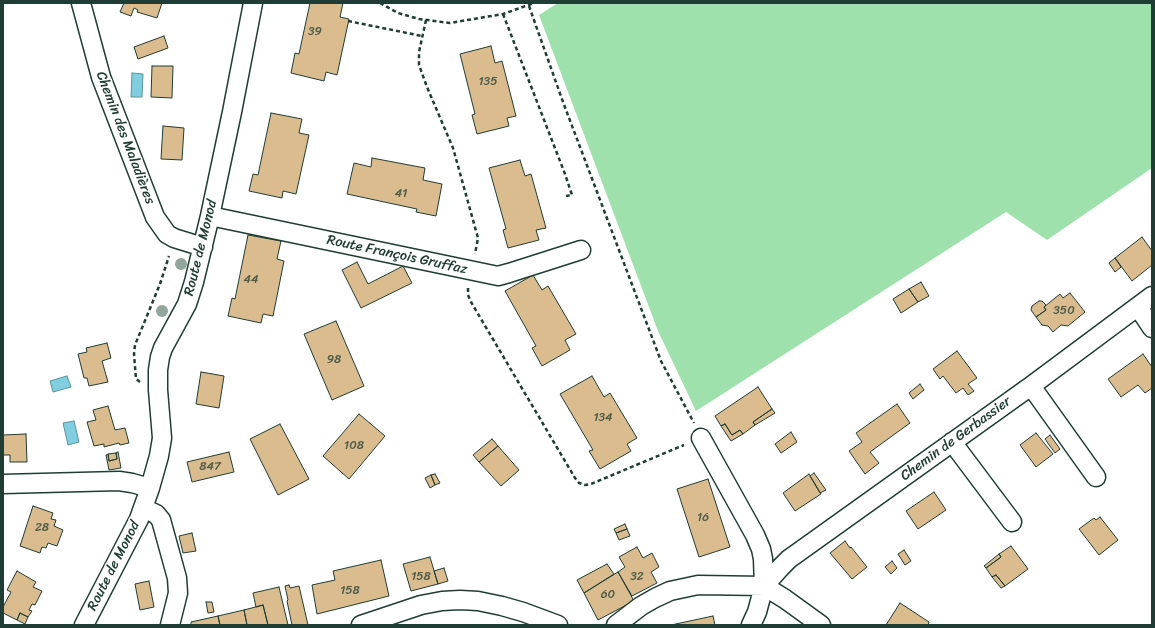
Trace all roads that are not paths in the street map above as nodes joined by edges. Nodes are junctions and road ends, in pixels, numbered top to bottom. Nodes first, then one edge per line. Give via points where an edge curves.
1 (81, 3) edge
2 (252, 3) edge
3 (210, 216) junction
4 (203, 246) junction
5 (581, 250) dead end
6 (1152, 296) edge
7 (1138, 307) junction
8 (1152, 328) edge
9 (1031, 386) junction
10 (701, 438) road end
11 (952, 442) junction
12 (1096, 477) dead end
13 (3, 484) edge
14 (150, 488) junction
15 (143, 508) junction
16 (1012, 522) dead end
17 (764, 586) junction
18 (91, 622) edge
19 (170, 625) edge
20 (361, 625) edge
21 (558, 625) edge
22 (616, 625) edge
23 (751, 625) edge
24 (821, 625) edge

1 - 4 street, Chemin des Maladières via 100,77 156,217 167,234
2 - 3 street, Route de Monod
3 - 4 street, Route de Monod
3 - 5 street, Route François Gruffaz via 498,276
4 - 14 street, Route de Monod via 190,295 160,357 158,370 162,438
6 - 7 street, Chemin de Gerbassier
7 - 8 street
7 - 9 street, Chemin de Gerbassier
9 - 11 street, Chemin de Gerbassier
9 - 12 street
10 - 17 street via 756,535 764,559
11 - 16 street
11 - 17 street, Chemin de Gerbassier via 790,559
13 - 14 street via 119,481
14 - 15 street, Route de Monod
15 - 18 street, Route de Monod
15 - 19 street via 156,514 161,520 177,578 178,593
17 - 22 street via 698,585 682,588 655,598
17 - 23 street
17 - 24 street
20 - 21 street via 421,605 460,600 502,606

